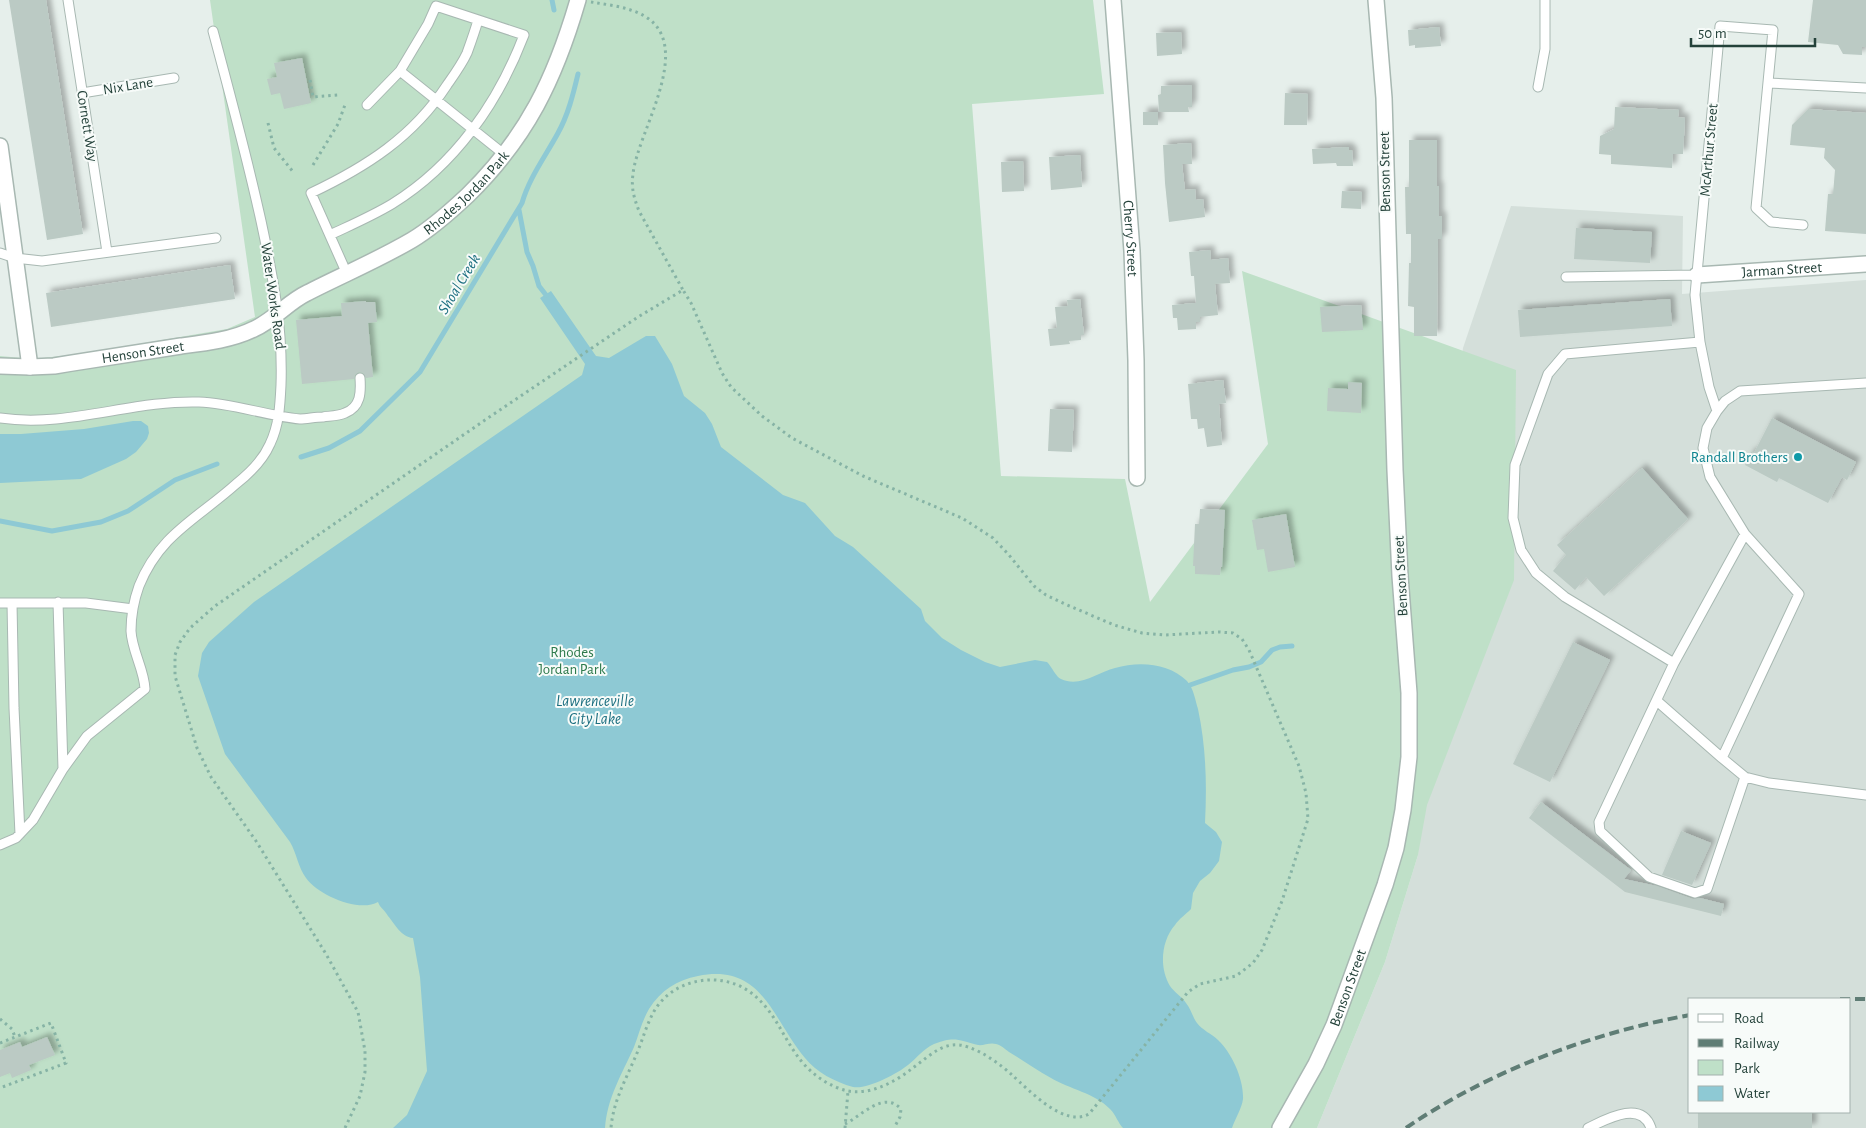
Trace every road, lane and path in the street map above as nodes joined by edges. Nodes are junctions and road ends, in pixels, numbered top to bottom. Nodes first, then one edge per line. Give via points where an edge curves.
1 (68, 0) edge
2 (1113, 0) edge
3 (1376, 0) edge
4 (1545, 0) edge
5 (584, 1) edge
6 (478, 20) junction
7 (213, 31) dead end
8 (400, 71) junction
9 (174, 78) dead end
10 (310, 80) dead end
11 (1768, 83) junction
12 (1538, 87) dead end
13 (1866, 88) edge
14 (82, 93) junction
15 (338, 95) dead end
16 (438, 100) junction
17 (346, 102) dead end
18 (367, 105) dead end
19 (268, 123) dead end
20 (474, 129) junction
21 (0, 146) edge
22 (505, 155) junction
23 (313, 165) dead end
24 (294, 173) dead end
25 (1803, 225) dead end
26 (330, 234) junction
27 (216, 238) dead end
28 (107, 252) junction
29 (0, 253) edge
30 (15, 258) junction
31 (1866, 264) edge
32 (347, 274) junction
33 (1697, 275) junction
34 (1566, 277) dead end
35 (683, 290) junction
36 (278, 314) junction
37 (1700, 342) junction
38 (0, 366) edge
39 (30, 367) junction
40 (360, 378) dead end
41 (1866, 383) edge
42 (1717, 411) junction
43 (280, 416) junction
44 (0, 418) edge
45 (1137, 478) dead end
46 (1745, 534) junction
47 (58, 602) junction
48 (0, 603) edge
49 (12, 603) junction
50 (133, 609) junction
51 (1674, 663) junction
52 (1656, 701) junction
53 (1722, 758) junction
54 (63, 769) junction
55 (1745, 777) junction
56 (1866, 795) edge
57 (20, 834) junction
58 (0, 845) edge
59 (0, 1020) edge
60 (15, 1037) junction
61 (0, 1042) edge
62 (0, 1088) edge
63 (848, 1091) junction
64 (845, 1126) edge
65 (345, 1128) edge
66 (611, 1128) edge
67 (894, 1128) edge
68 (1280, 1128) edge
69 (1588, 1128) edge
70 (1650, 1128) edge

1 - 14 lane, Cornett Way
2 - 45 street, Cherry Street via 1132,251
3 - 68 street, Benson Street via 1384,98 1409,757 1396,848 1385,885 1334,1025
4 - 12 lane via 1546,49
5 - 22 street, Rhodes Jordan Park via 546,90
5 - 35 path via 638,13 653,23 663,38 662,79 634,167 632,186 634,199
6 - 8 lane via 436,6
6 - 16 lane via 466,54
6 - 20 lane via 524,35 508,74
7 - 36 lane, Water Works Road via 246,150
8 - 16 lane
8 - 18 lane
9 - 14 lane, Nix Lane
10 - 15 path via 313,97
11 - 13 lane
11 - 25 lane via 1756,208 1771,222
11 - 33 lane, McArthur Street via 1773,30 1720,26
14 - 28 lane, Cornett Way
16 - 20 lane
16 - 26 lane via 382,153 311,193
17 - 23 path via 338,124
19 - 24 path via 274,148
20 - 22 lane
20 - 26 lane via 442,164 392,204
21 - 30 street
22 - 32 street, Rhodes Jordan Park via 443,217 414,239
26 - 32 lane
27 - 28 lane
28 - 30 lane via 42,261
29 - 30 lane
30 - 39 street
31 - 33 street, Jarman Street
32 - 36 street, Rhodes Jordan Park via 305,294
33 - 34 lane
33 - 37 lane, McArthur Street via 1695,296
35 - 63 path via 731,387 792,438 864,476 970,523 993,538 1034,586 1065,604 1142,633 1219,632 1233,633 1242,639 1299,766 1306,793 1308,819 1282,901 1262,950 1253,963 1236,976 1200,984 1188,992 1083,1118 1073,1120 1060,1116 1004,1069 962,1045 938,1049 881,1087 862,1092
35 - 65 path via 638,316 215,606 183,635 178,647 175,676 204,763 326,954 358,1012 365,1072 360,1096
36 - 39 street, Henson Street via 254,329 211,342
36 - 43 lane, Water Works Road via 282,337
37 - 42 lane, McArthur Street
37 - 51 lane via 1565,354 1548,374 1516,465 1513,518 1520,550 1536,573 1565,597
38 - 39 street, Henson Street
40 - 43 lane via 360,398 348,412 302,419
41 - 42 lane via 1740,391 1725,400
42 - 46 lane via 1707,428 1702,448 1710,477
43 - 44 lane via 223,405 178,402 69,418 26,421
43 - 50 lane, Water Works Road via 265,454 254,468 176,532 155,554 144,574
46 - 51 lane
46 - 53 lane via 1799,594
47 - 49 lane
47 - 50 lane
47 - 54 lane
48 - 49 lane
49 - 57 lane
50 - 54 lane, Water Works Road via 132,642 145,689 87,736
51 - 52 lane
52 - 53 lane
52 - 55 lane via 1599,822 1600,831 1649,877 1695,893 1707,889
53 - 55 lane
54 - 57 lane via 33,820
55 - 56 lane
57 - 58 lane
59 - 60 path via 12,1029
60 - 61 path
60 - 62 path via 51,1023 66,1063
63 - 64 path
63 - 66 path via 825,1082 807,1068 767,1010 749,992 725,980 705,980 678,988 657,1007 617,1099
64 - 67 path via 874,1105 886,1103 901,1109
69 - 70 lane via 1628,1113 1640,1115

